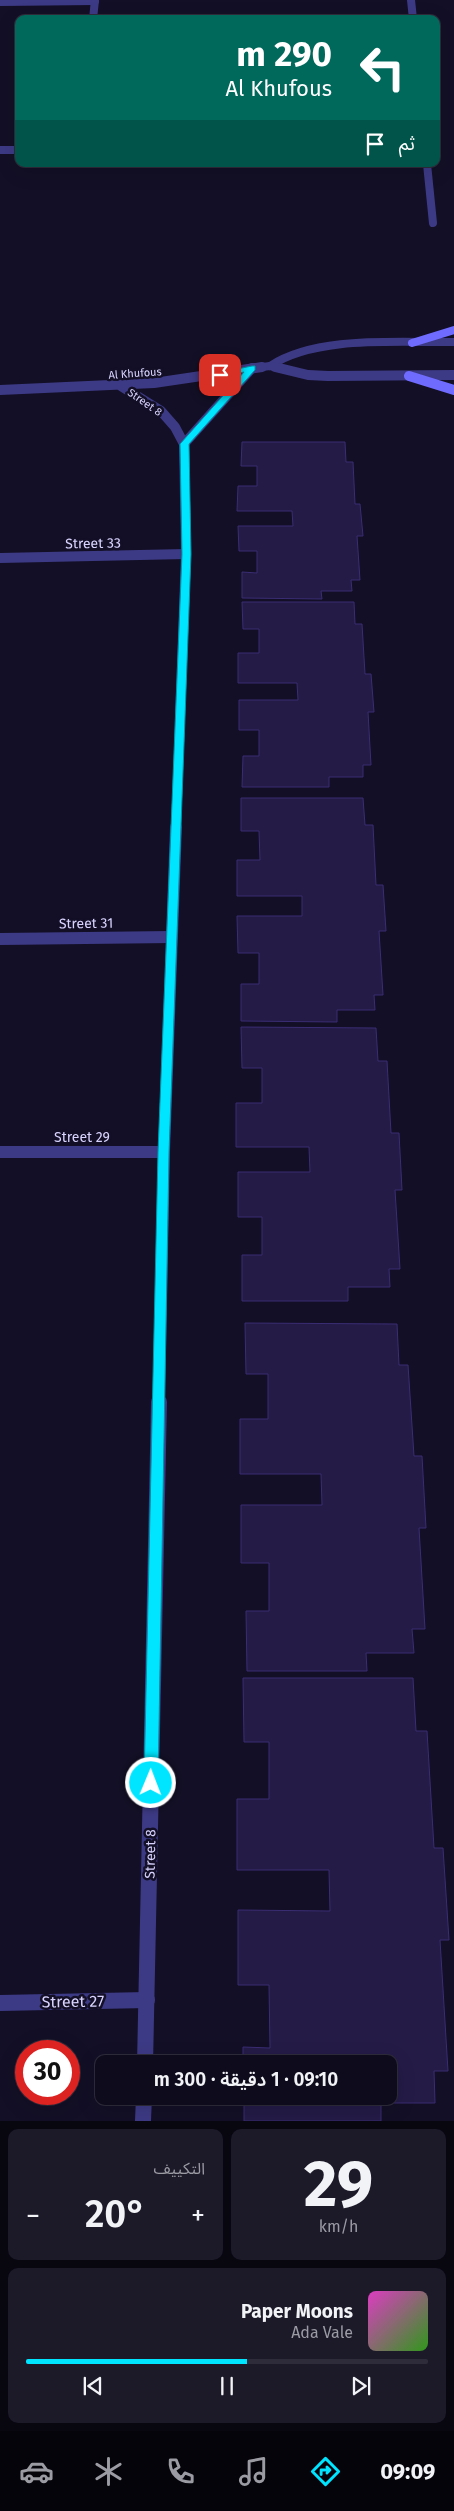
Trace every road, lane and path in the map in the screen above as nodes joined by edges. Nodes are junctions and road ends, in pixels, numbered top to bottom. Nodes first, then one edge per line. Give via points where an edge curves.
1 (411, 0) edge
2 (95, 1) edge
3 (0, 2) edge
4 (93, 15) edge
5 (413, 15) edge
6 (0, 150) edge
7 (15, 150) edge
8 (427, 167) edge
9 (433, 223) dead end
10 (454, 330) edge
11 (454, 342) edge
12 (412, 343) junction
13 (270, 366) junction
14 (252, 368) junction
15 (454, 375) edge
16 (409, 376) junction
17 (121, 386) junction
18 (0, 390) edge
19 (454, 390) edge
20 (184, 444) junction
21 (186, 554) junction
22 (0, 558) edge
23 (172, 937) junction
24 (0, 939) edge
25 (0, 1152) edge
26 (164, 1152) junction
27 (147, 2000) junction
28 (0, 2003) edge
29 (145, 2055) edge
30 (144, 2105) edge
31 (144, 2121) edge

1 - 5 street
2 - 3 street
2 - 4 street
6 - 7 street
8 - 9 street
10 - 12 main road
11 - 12 street, Al Khufous
12 - 13 street, Al Khufous via 324,345 302,349
13 - 14 street, Al Khufous
13 - 16 street, Al Khufous via 328,376
14 - 17 street, Al Khufous via 188,380
14 - 20 street
15 - 16 street, Al Khufous
16 - 19 main road
17 - 18 street, Al Khufous
17 - 20 street, Street 8 via 161,411
20 - 21 street, Street 8
21 - 22 street, Street 33
21 - 23 street, Street 8
23 - 24 street, Street 31
23 - 26 street, Street 8
25 - 26 street, Street 29
26 - 27 street, Street 8
27 - 28 street, Street 27
27 - 29 street, Street 8
30 - 31 street

